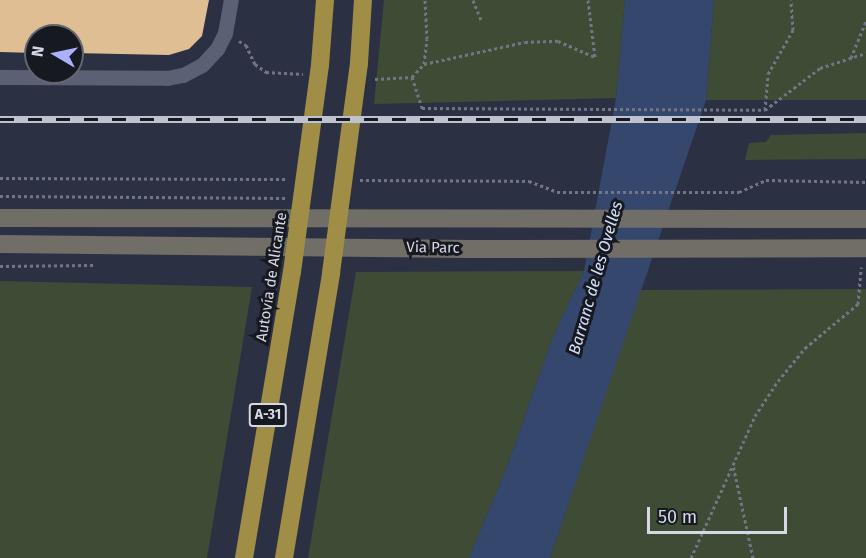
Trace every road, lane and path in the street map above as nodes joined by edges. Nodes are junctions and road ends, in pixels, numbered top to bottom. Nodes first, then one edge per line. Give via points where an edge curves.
1 (231, 0) edge
2 (325, 0) edge
3 (363, 0) edge
4 (473, 0) edge
5 (588, 0) edge
6 (791, 0) edge
7 (866, 21) edge
8 (482, 22) dead end
9 (225, 33) junction
10 (866, 53) edge
11 (851, 58) junction
12 (424, 64) dead end
13 (286, 74) dead end
14 (412, 76) dead end
15 (0, 77) edge
16 (765, 110) junction
17 (0, 178) edge
18 (292, 179) dead end
19 (352, 180) dead end
20 (866, 182) edge
21 (0, 218) edge
22 (866, 219) edge
23 (0, 244) edge
24 (866, 248) edge
25 (861, 267) dead end
26 (733, 465) junction
27 (244, 558) edge
28 (284, 558) edge
29 (691, 558) edge
30 (753, 558) edge

1 - 9 street
2 - 27 highway, Autovía de Alicante / A-31 via 292,272
3 - 28 highway, A-31 via 359,63 331,273
4 - 8 path
5 - 12 path via 595,57 558,41 525,42
6 - 16 path via 793,30 768,74
7 - 11 path
9 - 13 path via 246,45 255,64 266,72
9 - 15 street via 202,65 183,75
10 - 11 path
11 - 16 path via 820,68
14 - 16 path via 422,108
17 - 18 path
19 - 20 path via 529,181 557,192 740,192 766,180
21 - 22 main road, Via Parc
23 - 24 main road, Via Parc
25 - 26 path via 858,304 805,348 778,381
26 - 29 path
26 - 30 path

